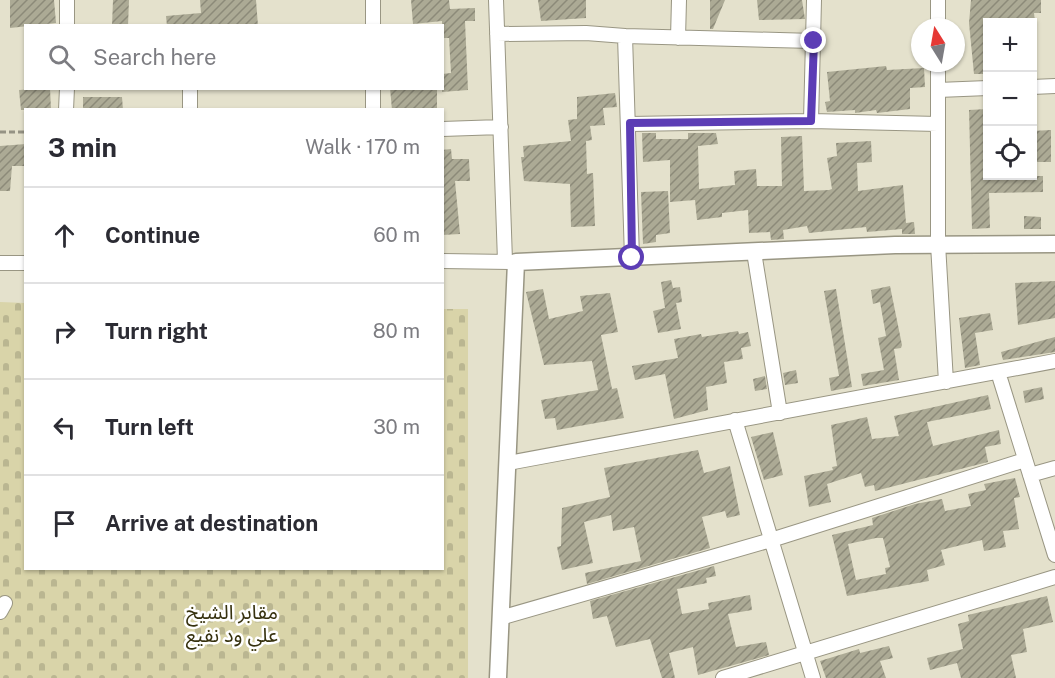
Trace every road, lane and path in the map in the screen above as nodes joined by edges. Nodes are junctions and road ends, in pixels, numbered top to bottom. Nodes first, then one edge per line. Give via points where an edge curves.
1 (68, 0) edge
2 (373, 0) edge
3 (496, 0) edge
4 (679, 0) edge
5 (814, 0) edge
6 (938, 0) edge
7 (938, 18) edge
8 (67, 24) edge
9 (373, 24) edge
10 (497, 34) junction
11 (625, 36) junction
12 (678, 38) junction
13 (814, 41) junction
14 (938, 72) edge
15 (1037, 87) edge
16 (1055, 87) edge
17 (983, 88) edge
18 (67, 90) edge
19 (190, 90) edge
20 (373, 90) edge
21 (938, 90) junction
22 (66, 108) edge
23 (190, 108) edge
24 (373, 108) edge
25 (811, 121) junction
26 (630, 123) junction
27 (939, 124) junction
28 (501, 127) junction
29 (444, 129) edge
30 (0, 132) edge
31 (24, 132) edge
32 (939, 244) junction
33 (1055, 244) edge
34 (754, 252) junction
35 (632, 258) junction
36 (444, 261) edge
37 (511, 261) junction
38 (0, 263) edge
39 (24, 263) edge
40 (1055, 362) edge
41 (998, 372) junction
42 (946, 382) junction
43 (780, 413) junction
44 (735, 420) junction
45 (1025, 460) junction
46 (508, 463) junction
47 (1055, 468) edge
48 (1030, 475) junction
49 (771, 540) junction
50 (1055, 555) edge
51 (1055, 577) edge
52 (500, 618) junction
53 (805, 653) junction
54 (498, 678) edge
55 (723, 678) edge
56 (813, 678) edge

1 - 8 street
2 - 9 street
3 - 10 street
4 - 12 street
5 - 13 street
6 - 7 street
10 - 11 street
10 - 28 street
11 - 12 street
11 - 26 street
12 - 13 street
13 - 25 street
14 - 21 street
15 - 16 street
17 - 21 street
18 - 22 street
19 - 23 street
20 - 24 street
21 - 27 street
25 - 26 street
25 - 27 street
26 - 35 street
27 - 32 street
28 - 29 street
28 - 37 street
30 - 31 path
32 - 33 street
32 - 34 street
32 - 42 street
34 - 35 street
34 - 43 street
35 - 37 street
36 - 37 street
37 - 46 street
38 - 39 street
40 - 41 street
41 - 42 street
41 - 45 street
42 - 43 street
43 - 44 street
44 - 46 street
44 - 49 street
45 - 48 street
45 - 49 street
46 - 52 street
47 - 48 street
48 - 50 street
49 - 52 street
49 - 53 street
51 - 53 street
52 - 54 street
53 - 55 street
53 - 56 street

